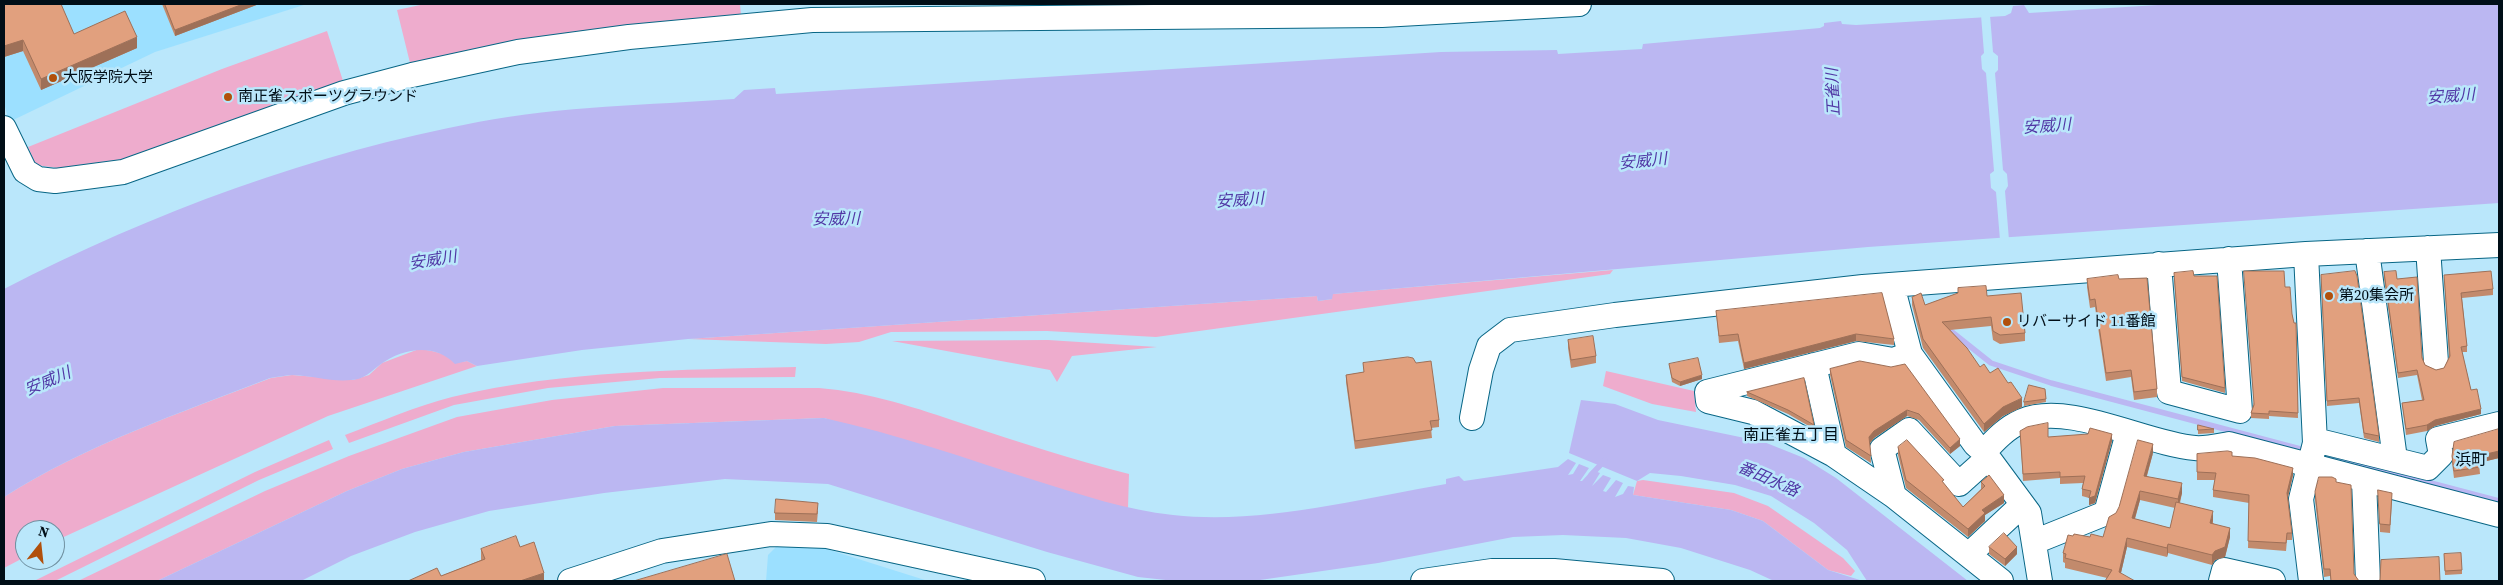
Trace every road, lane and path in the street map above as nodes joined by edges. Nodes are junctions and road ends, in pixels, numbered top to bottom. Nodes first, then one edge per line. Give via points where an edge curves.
1 (1579, 4) edge
2 (889, 11) edge
3 (1176, 11) edge
4 (5, 134) edge
5 (2499, 245) edge
6 (2428, 248) junction
7 (2367, 251) junction
8 (2306, 254) junction
9 (2229, 259) junction
10 (2159, 264) junction
11 (1892, 285) junction
12 (1910, 354) junction
13 (2436, 362) dead end
14 (1814, 365) junction
15 (1472, 418) dead end
16 (2499, 424) edge
17 (2128, 433) junction
18 (2312, 451) junction
19 (1834, 455) junction
20 (1986, 455) junction
21 (2394, 459) junction
22 (2364, 480) junction
23 (1894, 496) junction
24 (2022, 505) junction
25 (2499, 515) edge
26 (2034, 542) junction
27 (1976, 548) dead end
28 (570, 581) edge
29 (1032, 581) edge
30 (1423, 581) edge
31 (1662, 581) edge
32 (2001, 581) edge
33 (2040, 581) edge
34 (2220, 581) edge
35 (2273, 581) edge
36 (2311, 581) edge
37 (2368, 581) edge

1 - 3 street via 1382,15
2 - 3 street
2 - 4 street via 518,52 344,93 124,172 55,181 38,179 25,171
5 - 6 street
6 - 7 street
6 - 13 street
7 - 8 street
7 - 21 street
8 - 9 street
8 - 18 street
9 - 10 street
9 - 10 street via 2240,411 2169,392
10 - 11 street
11 - 12 street
11 - 15 street via 1615,315 1510,330 1489,346
12 - 14 street via 1893,360 1859,354
12 - 20 street
14 - 19 street
14 - 19 street via 1707,392 1708,401 1753,412
16 - 21 street via 2438,439 2441,455 2428,468
17 - 18 street via 2195,448 2229,444
17 - 20 street via 2083,420 2040,417 2007,429
17 - 26 street via 2106,513
18 - 21 street
18 - 22 street
18 - 36 street via 2301,499
19 - 23 street
20 - 23 street via 1959,484 1909,430 1882,449
20 - 24 street
22 - 25 street
22 - 37 street
23 - 32 street
24 - 26 street via 2028,513
24 - 27 street
26 - 33 street
28 - 29 street via 662,551 772,534 827,536
30 - 31 street via 1492,571 1554,571
34 - 35 street via 2224,570

